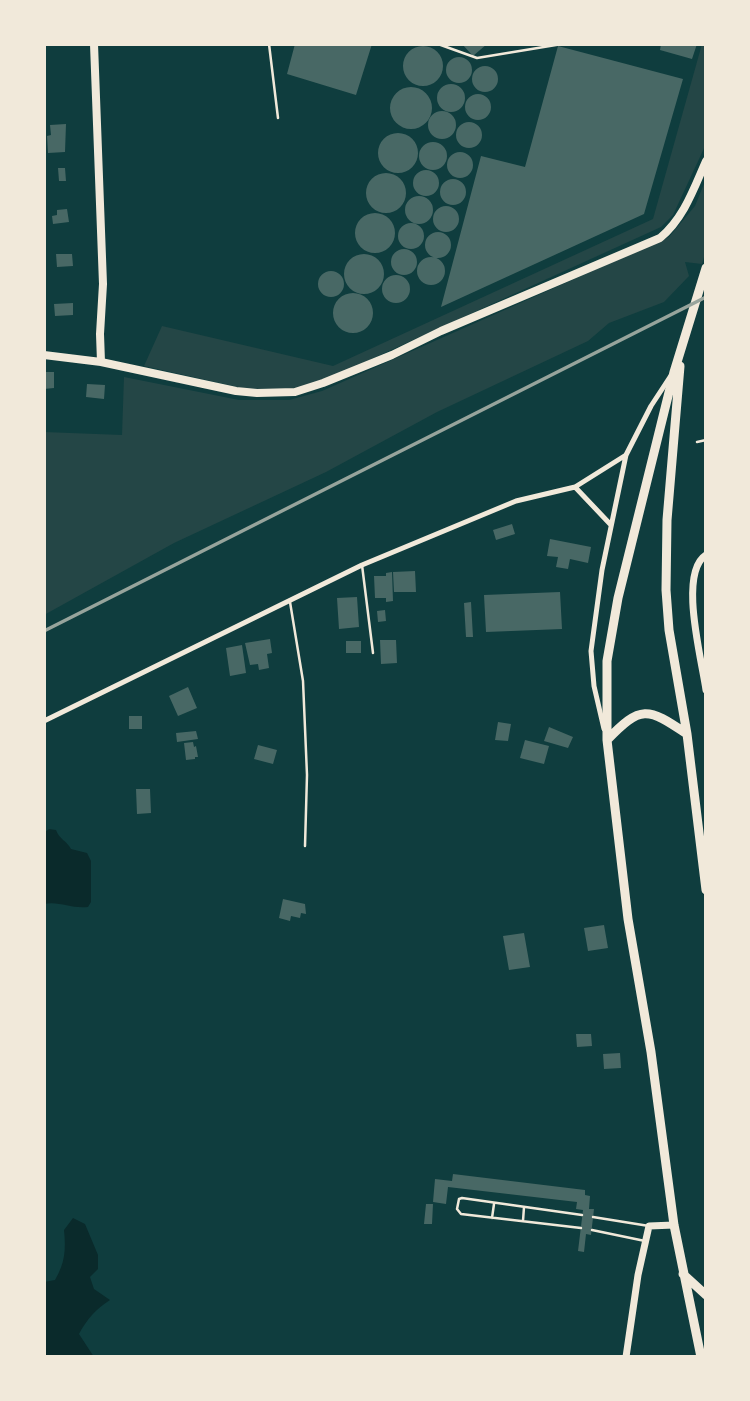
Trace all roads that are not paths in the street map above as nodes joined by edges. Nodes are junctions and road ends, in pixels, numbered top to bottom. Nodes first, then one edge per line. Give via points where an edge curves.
1 (94, 44) edge
2 (269, 44) edge
3 (438, 44) edge
4 (562, 44) edge
5 (584, 44) edge
6 (606, 44) edge
7 (278, 118) dead end
8 (706, 161) edge
9 (706, 268) edge
10 (44, 355) edge
11 (680, 360) junction
12 (101, 362) junction
13 (674, 372) junction
14 (706, 440) edge
15 (697, 442) dead end
16 (626, 455) junction
17 (575, 487) junction
18 (611, 525) junction
19 (706, 555) edge
20 (362, 565) junction
21 (290, 599) junction
22 (373, 653) dead end
23 (706, 690) edge
24 (44, 721) edge
25 (687, 734) junction
26 (607, 740) junction
27 (305, 846) dead end
28 (704, 859) edge
29 (706, 890) edge
30 (494, 1202) junction
31 (524, 1207) junction
32 (582, 1215) dead end
33 (593, 1217) dead end
34 (492, 1218) junction
35 (523, 1221) junction
36 (674, 1225) junction
37 (649, 1226) junction
38 (581, 1228) dead end
39 (592, 1230) dead end
40 (645, 1241) junction
41 (682, 1272) junction
42 (706, 1295) edge
43 (626, 1357) edge
44 (701, 1357) edge

1 - 12 main road via 103,284
2 - 7 lane
3 - 4 lane via 477,58
5 - 6 lane
8 - 12 main road via 681,216 660,237 308,389 236,391
9 - 11 highway
10 - 12 main road
11 - 13 highway
11 - 25 highway via 666,590
13 - 16 street
13 - 26 highway via 618,598 607,661
14 - 15 lane
16 - 17 street
16 - 18 street
17 - 18 street
17 - 20 street via 516,501
18 - 26 street via 591,651
19 - 23 street via 694,571 691,594
20 - 21 street
20 - 22 lane
21 - 24 street
21 - 27 lane via 303,681
25 - 26 highway via 645,712 632,716
25 - 28 highway
26 - 36 highway via 628,919
28 - 29 highway
30 - 31 lane
30 - 34 lane
30 - 34 lane via 462,1198 457,1209 461,1214
31 - 32 lane
31 - 35 lane
33 - 37 lane
34 - 35 lane
35 - 38 lane
36 - 37 street
36 - 41 highway
37 - 40 street
39 - 40 lane
40 - 43 street
41 - 42 highway
41 - 44 highway

